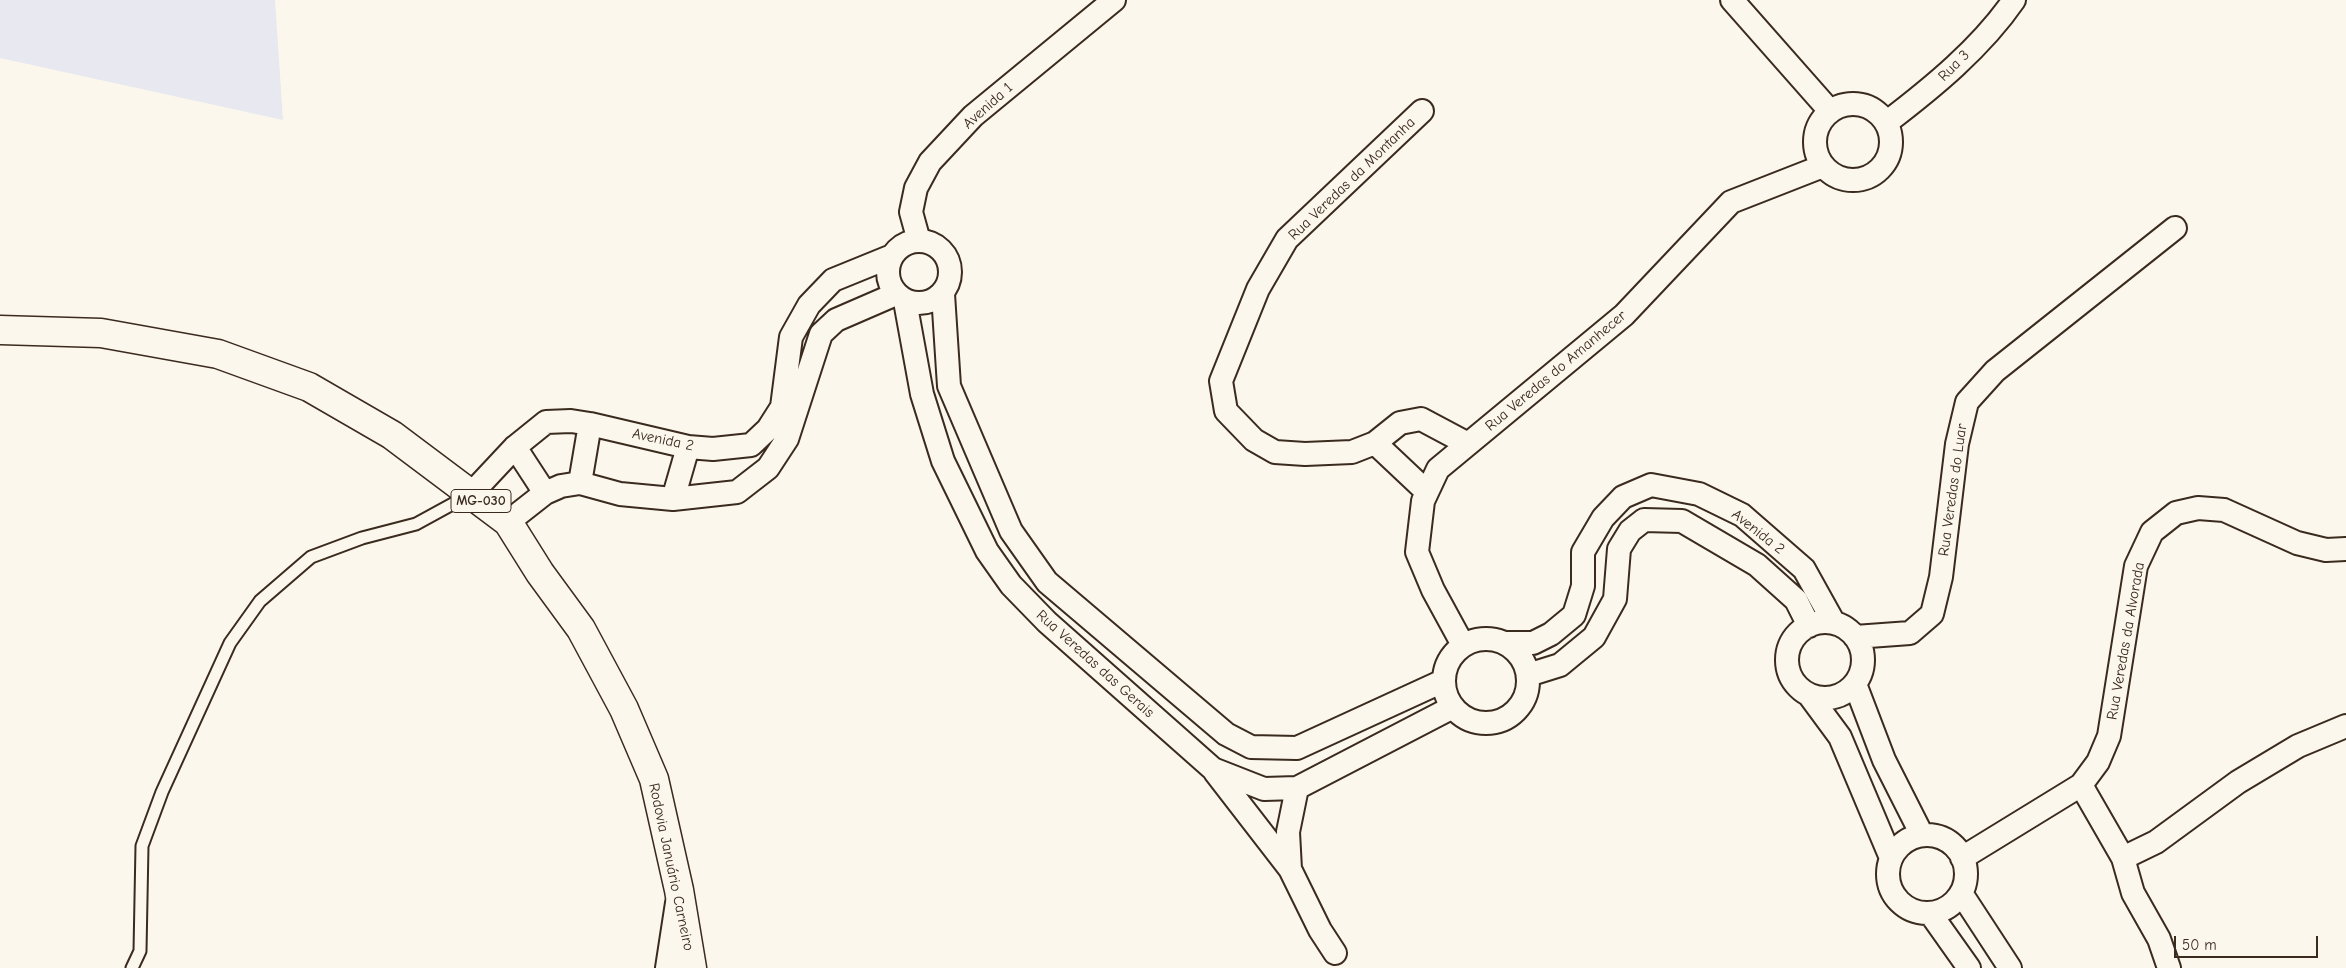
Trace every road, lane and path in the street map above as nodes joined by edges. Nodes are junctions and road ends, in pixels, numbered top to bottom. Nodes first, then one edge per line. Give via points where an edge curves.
1 (1114, 0) edge
2 (1732, 0) edge
3 (2014, 0) edge
4 (1422, 111) dead end
5 (1830, 111) junction
6 (1886, 123) junction
7 (1823, 166) junction
8 (2175, 228) dead end
9 (919, 241) junction
10 (892, 256) junction
11 (943, 294) junction
12 (900, 298) junction
13 (0, 330) edge
14 (590, 424) junction
15 (1375, 443) junction
16 (1468, 444) junction
17 (515, 447) junction
18 (688, 447) junction
19 (580, 483) junction
20 (1427, 492) junction
21 (545, 493) junction
22 (471, 494) junction
23 (673, 499) junction
24 (508, 522) junction
25 (2346, 549) edge
26 (1834, 624) junction
27 (1809, 626) junction
28 (1855, 637) junction
29 (1505, 643) junction
30 (1463, 645) junction
31 (1528, 674) junction
32 (1443, 681) junction
33 (1855, 684) junction
34 (1809, 695) junction
35 (1453, 708) junction
36 (2346, 726) edge
37 (1213, 769) junction
38 (2081, 784) junction
39 (1297, 788) junction
40 (1922, 835) junction
41 (1891, 858) junction
42 (1962, 858) junction
43 (2123, 858) junction
44 (1290, 869) junction
45 (679, 890) junction
46 (1961, 893) junction
47 (1930, 913) junction
48 (1334, 960) edge
49 (132, 968) edge
50 (666, 968) edge
51 (692, 968) edge
52 (1968, 968) edge
53 (2010, 968) edge
54 (2169, 968) edge

1 - 9 street, Avenida 1 via 974,116 930,162 916,188 911,212
2 - 5 street
3 - 6 street, Rua 3 via 2002,18 1933,88
4 - 15 street, Rua Veredas da Montanha via 1287,240 1258,288 1221,381 1226,411 1254,440 1275,452 1352,452
5 - 6 street via 1854,104 1867,107
5 - 7 street via 1815,137 1817,156
6 - 7 street via 1891,147 1879,170 1869,177 1857,180 1838,177
7 - 16 street, Rua Veredas do Amanhecer via 1732,202 1624,315
8 - 28 street, Rua Veredas do Luar via 1995,371 1967,402 1957,444 1941,577 1932,614 1910,633
9 - 10 street via 908,242
9 - 11 street via 934,245 946,256 951,276
10 - 12 street via 888,276
10 - 18 street, Avenida 2 via 834,280 809,305 791,337 782,407 768,429 751,444 713,449
11 - 12 street via 924,304
11 - 32 street, Rua Veredas das Gerais via 949,386 1011,531 1047,582 1226,734 1251,747 1297,748
12 - 23 street via 836,320 821,334 787,439 768,468 738,492
12 - 37 street, Rua Veredas das Gerais via 922,394 943,461 987,551 1011,585 1048,622
13 - 22 highway, Rodovia Januário Carneiro / MG-030 via 101,333 218,354 309,388 392,435
14 - 17 street, Avenida 2 via 546,422
14 - 18 street, Avenida 2
14 - 19 street
15 - 16 street, Rua Veredas da Montanha via 1400,423 1421,419
15 - 20 street
16 - 20 street, Rua Veredas do Amanhecer via 1438,470
17 - 21 street
17 - 22 street, Avenida 2
18 - 23 street
19 - 21 street
19 - 23 street via 620,494
20 - 30 street, Rua Veredas do Amanhecer via 1417,552 1433,590
21 - 24 street
22 - 24 highway, Rodovia Januário Carneiro / MG-030
22 - 49 lane via 416,524 362,538 311,557 260,601 230,643 162,792 142,846 140,951
24 - 45 highway, Rodovia Januário Carneiro / MG-030 via 540,573 581,628 624,709 654,779
25 - 38 street, Rua Veredas da Alvorada via 2326,550 2297,542 2224,510 2198,508 2176,513 2152,532 2136,566 2109,736 2098,762
26 - 27 street via 1821,622
26 - 28 street
26 - 29 street, Avenida 2 via 1804,569 1742,515 1699,494 1651,485 1623,498 1603,518 1583,552 1583,586 1574,615 1551,634 1533,643
27 - 31 street, Avenida 2 via 1796,600 1757,565 1682,521 1644,520 1630,531 1619,549 1615,599 1594,637 1560,665
27 - 34 street via 1799,633 1787,654 1792,678
28 - 33 street via 1863,661
29 - 30 street via 1477,639
29 - 31 street via 1516,651
30 - 32 street via 1452,654
31 - 35 street via 1523,700 1504,718 1478,722
32 - 35 street
33 - 34 street via 1833,698
33 - 40 street via 1884,760
34 - 41 street via 1840,737
35 - 39 street, Rua Veredas das Gerais
36 - 43 street via 2298,746 2238,782 2156,842
37 - 39 street, Rua Veredas das Gerais via 1264,789
37 - 44 street
38 - 42 street, Rua Veredas da Alvorada
38 - 43 street
39 - 44 street via 1288,832
40 - 41 street via 1904,843
40 - 42 street via 1946,840
41 - 47 street via 1888,878 1895,896 1916,912
42 - 46 street via 1966,870
43 - 54 street via 2133,892 2159,940
44 - 48 street
45 - 50 street
45 - 51 highway, Rodovia Januário Carneiro / MG-030
46 - 47 street via 1943,910
46 - 53 street
47 - 52 street

